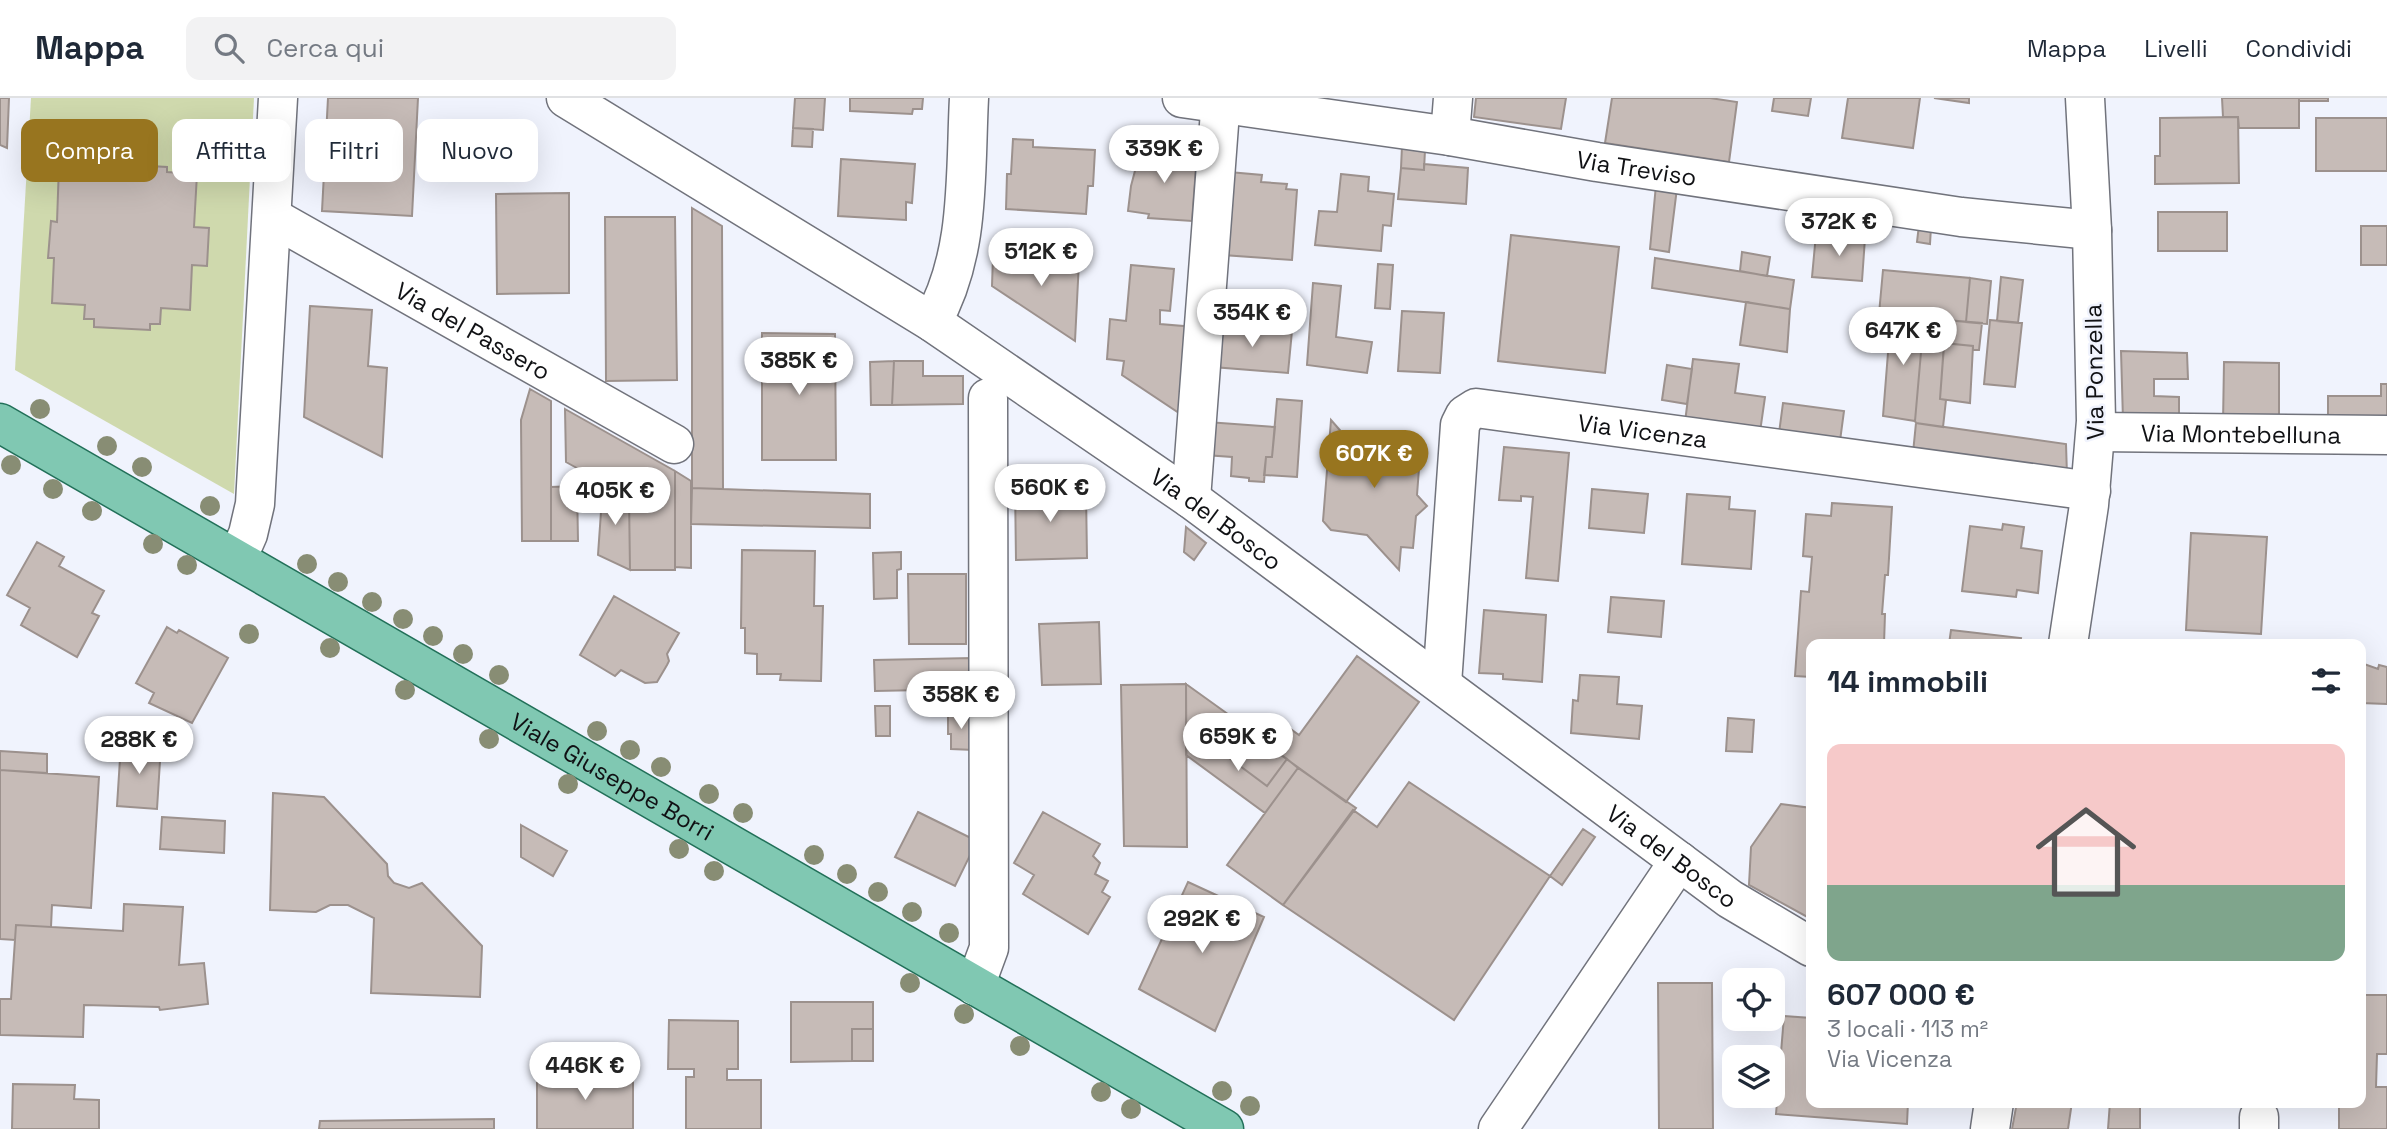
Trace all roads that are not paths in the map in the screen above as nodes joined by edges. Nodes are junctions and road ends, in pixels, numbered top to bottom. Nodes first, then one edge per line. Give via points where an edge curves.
1 (278, 98) edge
2 (566, 98) edge
3 (969, 98) edge
4 (1182, 98) edge
5 (1453, 98) edge
6 (2085, 98) edge
7 (1221, 101) edge
8 (1450, 136) junction
9 (272, 217) junction
10 (2092, 230) junction
11 (932, 322) junction
12 (988, 398) dead end
13 (0, 423) edge
14 (2096, 432) junction
15 (2387, 435) edge
16 (674, 443) dead end
17 (2091, 491) junction
18 (1191, 499) junction
19 (237, 559) junction
20 (2069, 639) edge
21 (1442, 684) junction
22 (1679, 861) junction
23 (1806, 944) edge
24 (975, 986) junction
25 (1993, 1108) edge
26 (1224, 1129) edge
27 (1498, 1129) edge
28 (1990, 1129) edge

1 - 9 street
2 - 11 street, Via del Bosco
3 - 11 street via 960,246 946,295
4 - 7 street, Via Treviso
5 - 8 street
6 - 10 street, Via Ponzella
7 - 8 street, Via Treviso
7 - 18 street
8 - 10 street, Via Treviso via 1961,217
9 - 16 street, Via del Passero
9 - 19 street via 254,504
10 - 14 street, Via Ponzella
11 - 18 street, Via del Bosco
12 - 24 street via 989,948
13 - 19 main road, Viale Giuseppe Borri
14 - 15 street, Via Montebelluna
14 - 17 street, Via Ponzella
17 - 20 street, Via Ponzella
17 - 21 street, Via Vicenza via 1476,408 1460,425
18 - 21 street, Via del Bosco
19 - 24 main road, Viale Giuseppe Borri
21 - 22 street, Via del Bosco
22 - 23 street, Via del Bosco
22 - 27 street
24 - 26 main road, Viale Giuseppe Borri
25 - 28 street

